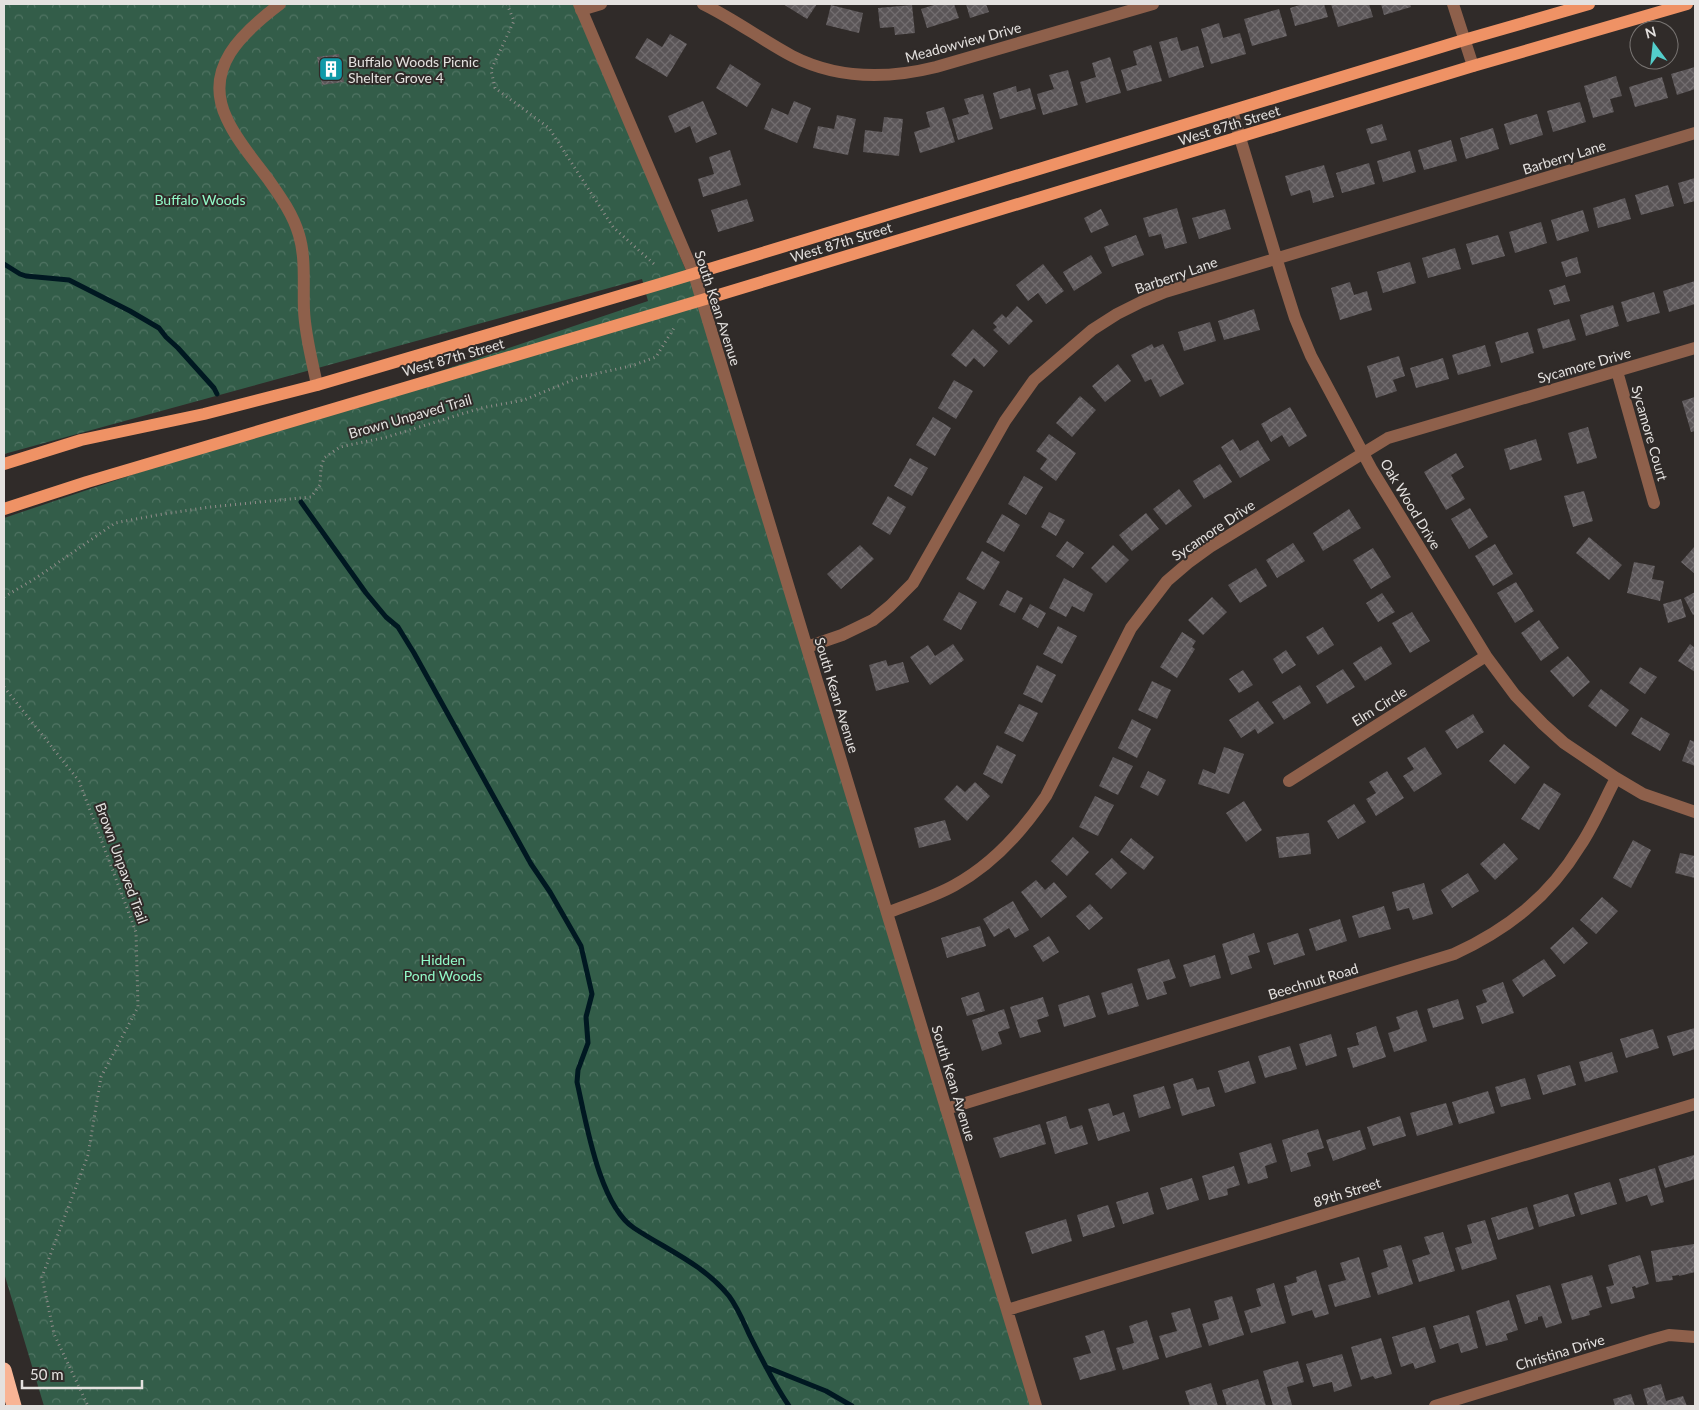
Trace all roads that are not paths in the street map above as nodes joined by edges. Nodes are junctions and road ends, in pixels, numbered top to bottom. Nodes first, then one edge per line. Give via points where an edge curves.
1 (280, 4) edge
2 (601, 4) edge
3 (703, 4) edge
4 (1153, 4) edge
5 (1453, 4) edge
6 (1589, 4) edge
7 (1687, 4) edge
8 (1669, 6) edge
9 (580, 7) edge
10 (1464, 40) junction
11 (1473, 66) junction
12 (1232, 111) junction
13 (1695, 134) edge
14 (1240, 137) junction
15 (1276, 259) junction
16 (694, 274) junction
17 (702, 300) junction
18 (1695, 348) edge
19 (1617, 371) junction
20 (317, 385) junction
21 (1363, 452) junction
22 (4, 464) edge
23 (1654, 503) dead end
24 (4, 509) edge
25 (807, 647) junction
26 (1486, 656) junction
27 (1616, 778) junction
28 (1289, 781) dead end
29 (1695, 812) edge
30 (887, 914) junction
31 (1695, 1104) edge
32 (946, 1109) junction
33 (1007, 1310) junction
34 (1695, 1337) edge
35 (4, 1370) edge
36 (14, 1406) edge
37 (1036, 1406) edge
38 (1435, 1406) edge

1 - 20 street via 256,22 232,49 224,63 220,91 226,118 289,210 300,236 306,329
2 - 9 street
3 - 4 street, Meadowview Drive via 793,56 848,74 875,76 911,74
5 - 10 street
6 - 10 main road, West 87th Street
7 - 8 main road, West 87th Street
8 - 11 main road, West 87th Street
9 - 16 street, South Kean Avenue
10 - 11 street
10 - 12 main road, West 87th Street
11 - 14 main road, West 87th Street
12 - 14 street, Oak Wood Drive
12 - 16 main road, West 87th Street
13 - 15 street, Barberry Lane
14 - 15 street, Oak Wood Drive
14 - 17 main road, West 87th Street
15 - 21 street, Oak Wood Drive via 1311,356
15 - 25 street, Barberry Lane via 1141,302 1092,330 1068,349 1034,380 1005,421 913,583 873,620
16 - 17 street, South Kean Avenue
16 - 20 main road, West 87th Street
17 - 24 main road, West 87th Street
17 - 25 street, South Kean Avenue
18 - 19 street, Sycamore Drive
19 - 21 street, Sycamore Drive via 1388,438
19 - 23 street, Sycamore Court
20 - 22 main road, West 87th Street via 204,414 81,440
21 - 26 street, Oak Wood Drive
21 - 30 street, Sycamore Drive via 1210,547 1167,581 1131,628 1046,796 1031,819 1009,844 970,876
25 - 30 street, South Kean Avenue
26 - 27 street, Oak Wood Drive via 1543,724 1564,743
26 - 28 street, Elm Circle
27 - 29 street, Oak Wood Drive via 1643,794
27 - 32 street, Beechnut Road via 1580,846 1553,884 1531,907 1479,942 1454,954
30 - 32 street, South Kean Avenue
31 - 33 street, 89th Street
32 - 33 street, South Kean Avenue
33 - 37 street, South Kean Avenue
34 - 38 street, Christina Drive via 1669,1336 1651,1340
35 - 36 highway

